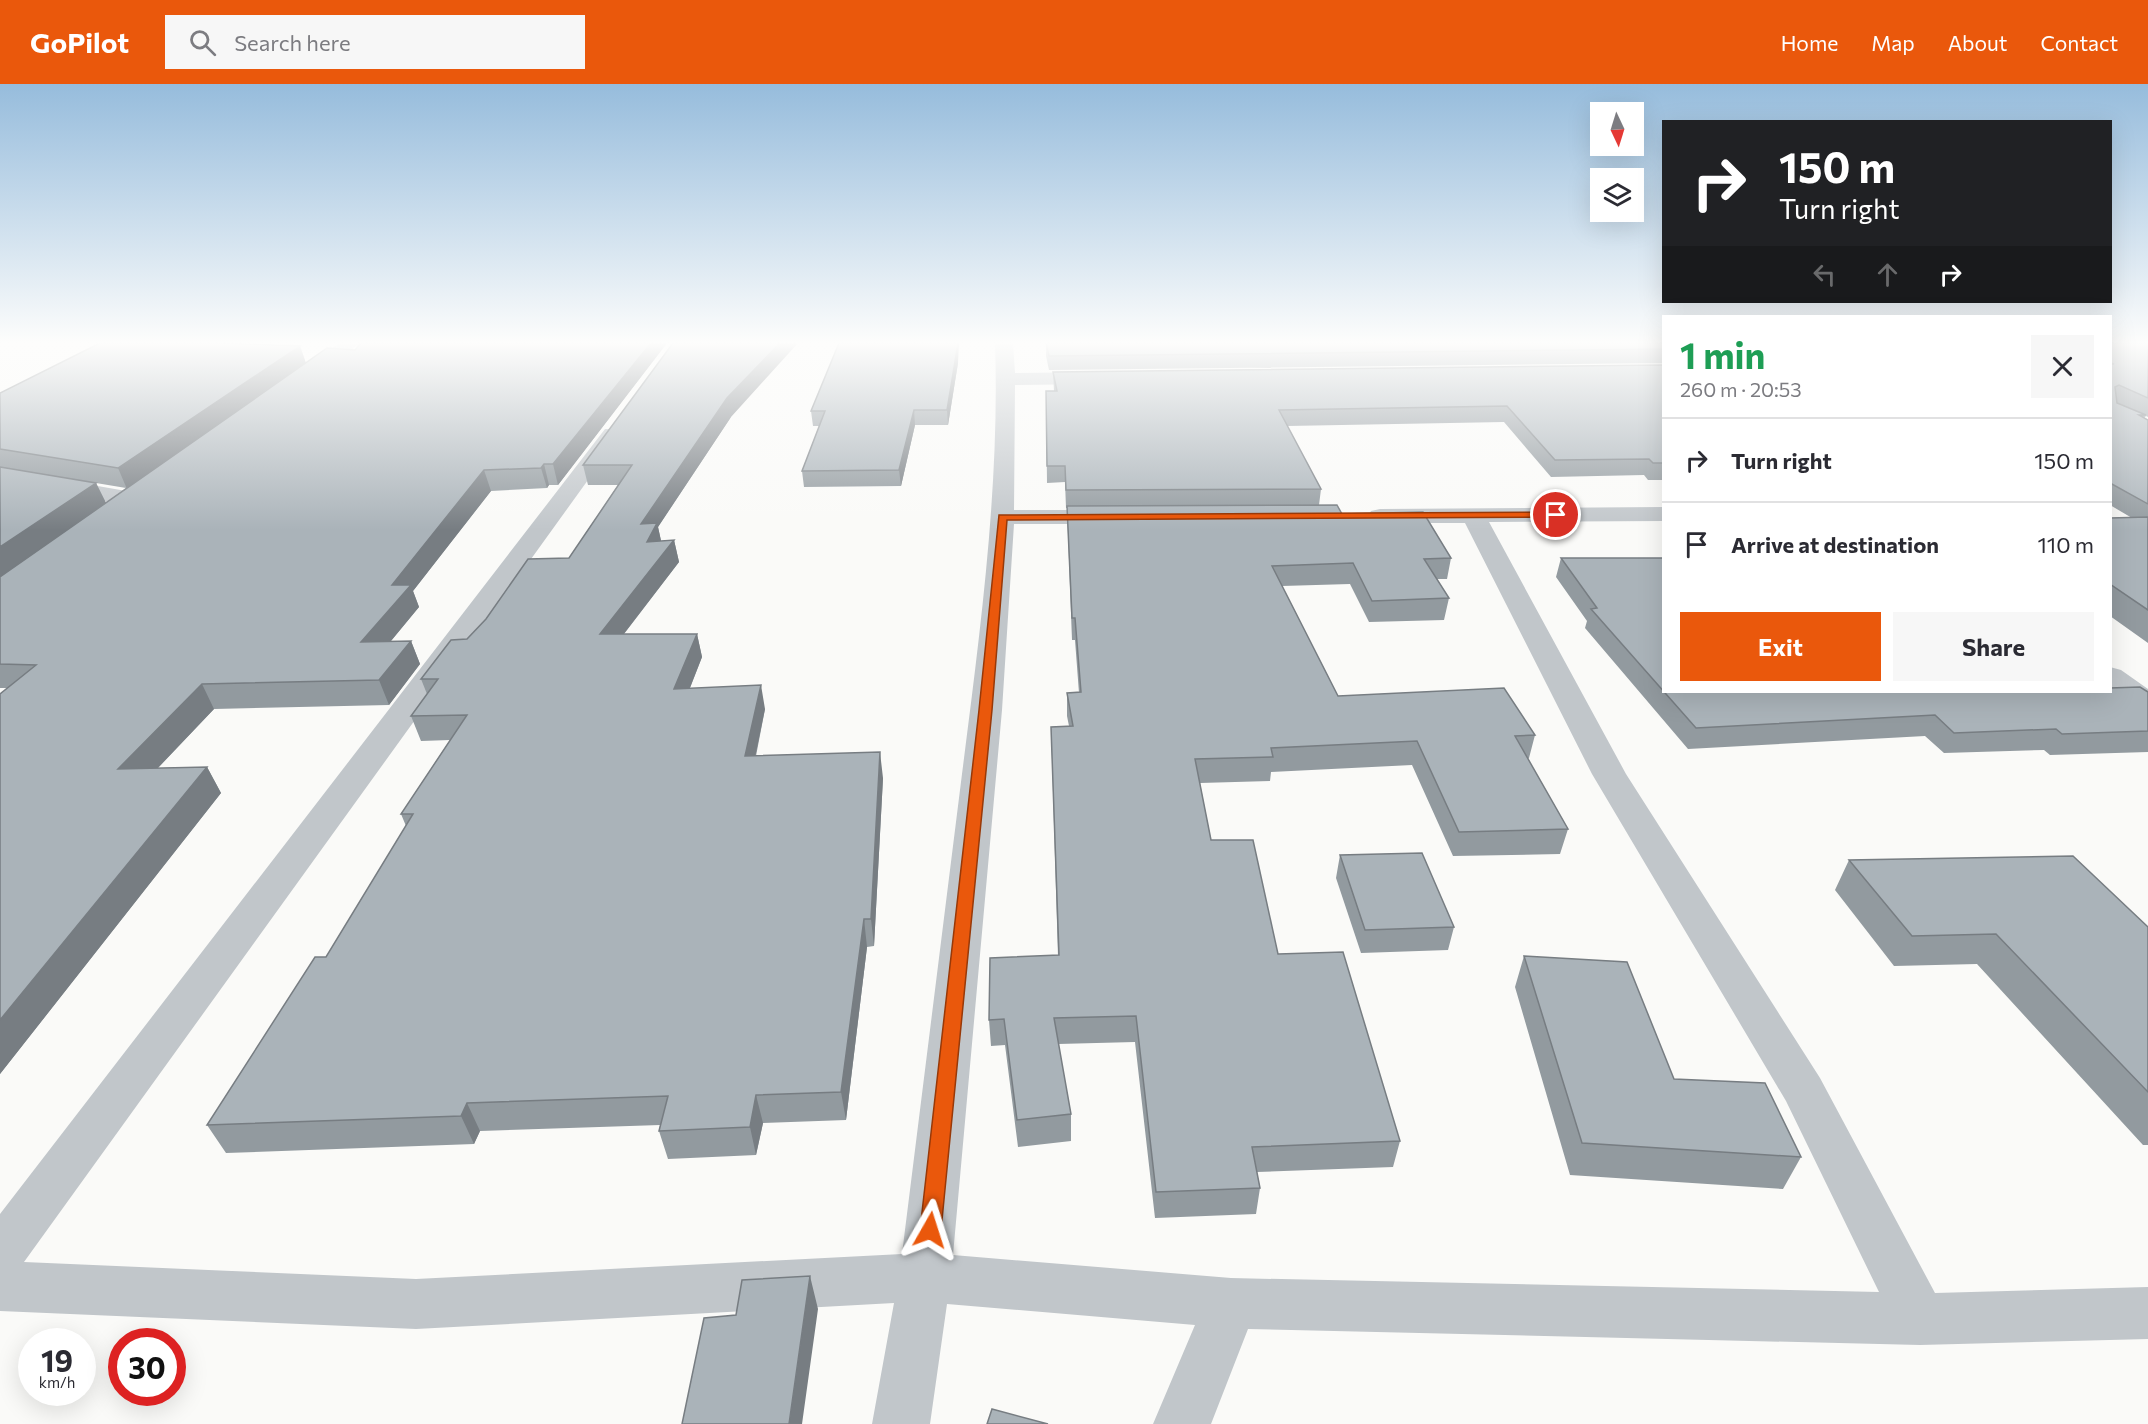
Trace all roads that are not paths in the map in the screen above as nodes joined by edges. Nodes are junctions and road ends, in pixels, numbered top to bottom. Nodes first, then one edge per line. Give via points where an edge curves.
1 (1005, 406) edge
2 (631, 407) edge
3 (0, 476) edge
4 (1662, 514) edge
5 (1473, 515) junction
6 (1354, 516) edge
7 (1002, 517) junction
8 (1142, 517) edge
9 (103, 519) edge
10 (2112, 677) edge
11 (2148, 704) edge
12 (0, 1254) edge
13 (925, 1277) junction
14 (0, 1286) edge
15 (1231, 1303) junction
16 (2148, 1313) edge
17 (1920, 1319) junction
18 (900, 1424) edge
19 (1182, 1424) edge

1 - 7 street
2 - 12 street
3 - 9 street via 141,492
4 - 5 street
5 - 6 street
5 - 17 street via 1609,774 1804,1091
7 - 8 street
7 - 13 street via 984,733
10 - 11 street
13 - 14 street via 416,1304
13 - 15 street
13 - 18 street
15 - 17 street
15 - 19 street
16 - 17 street

